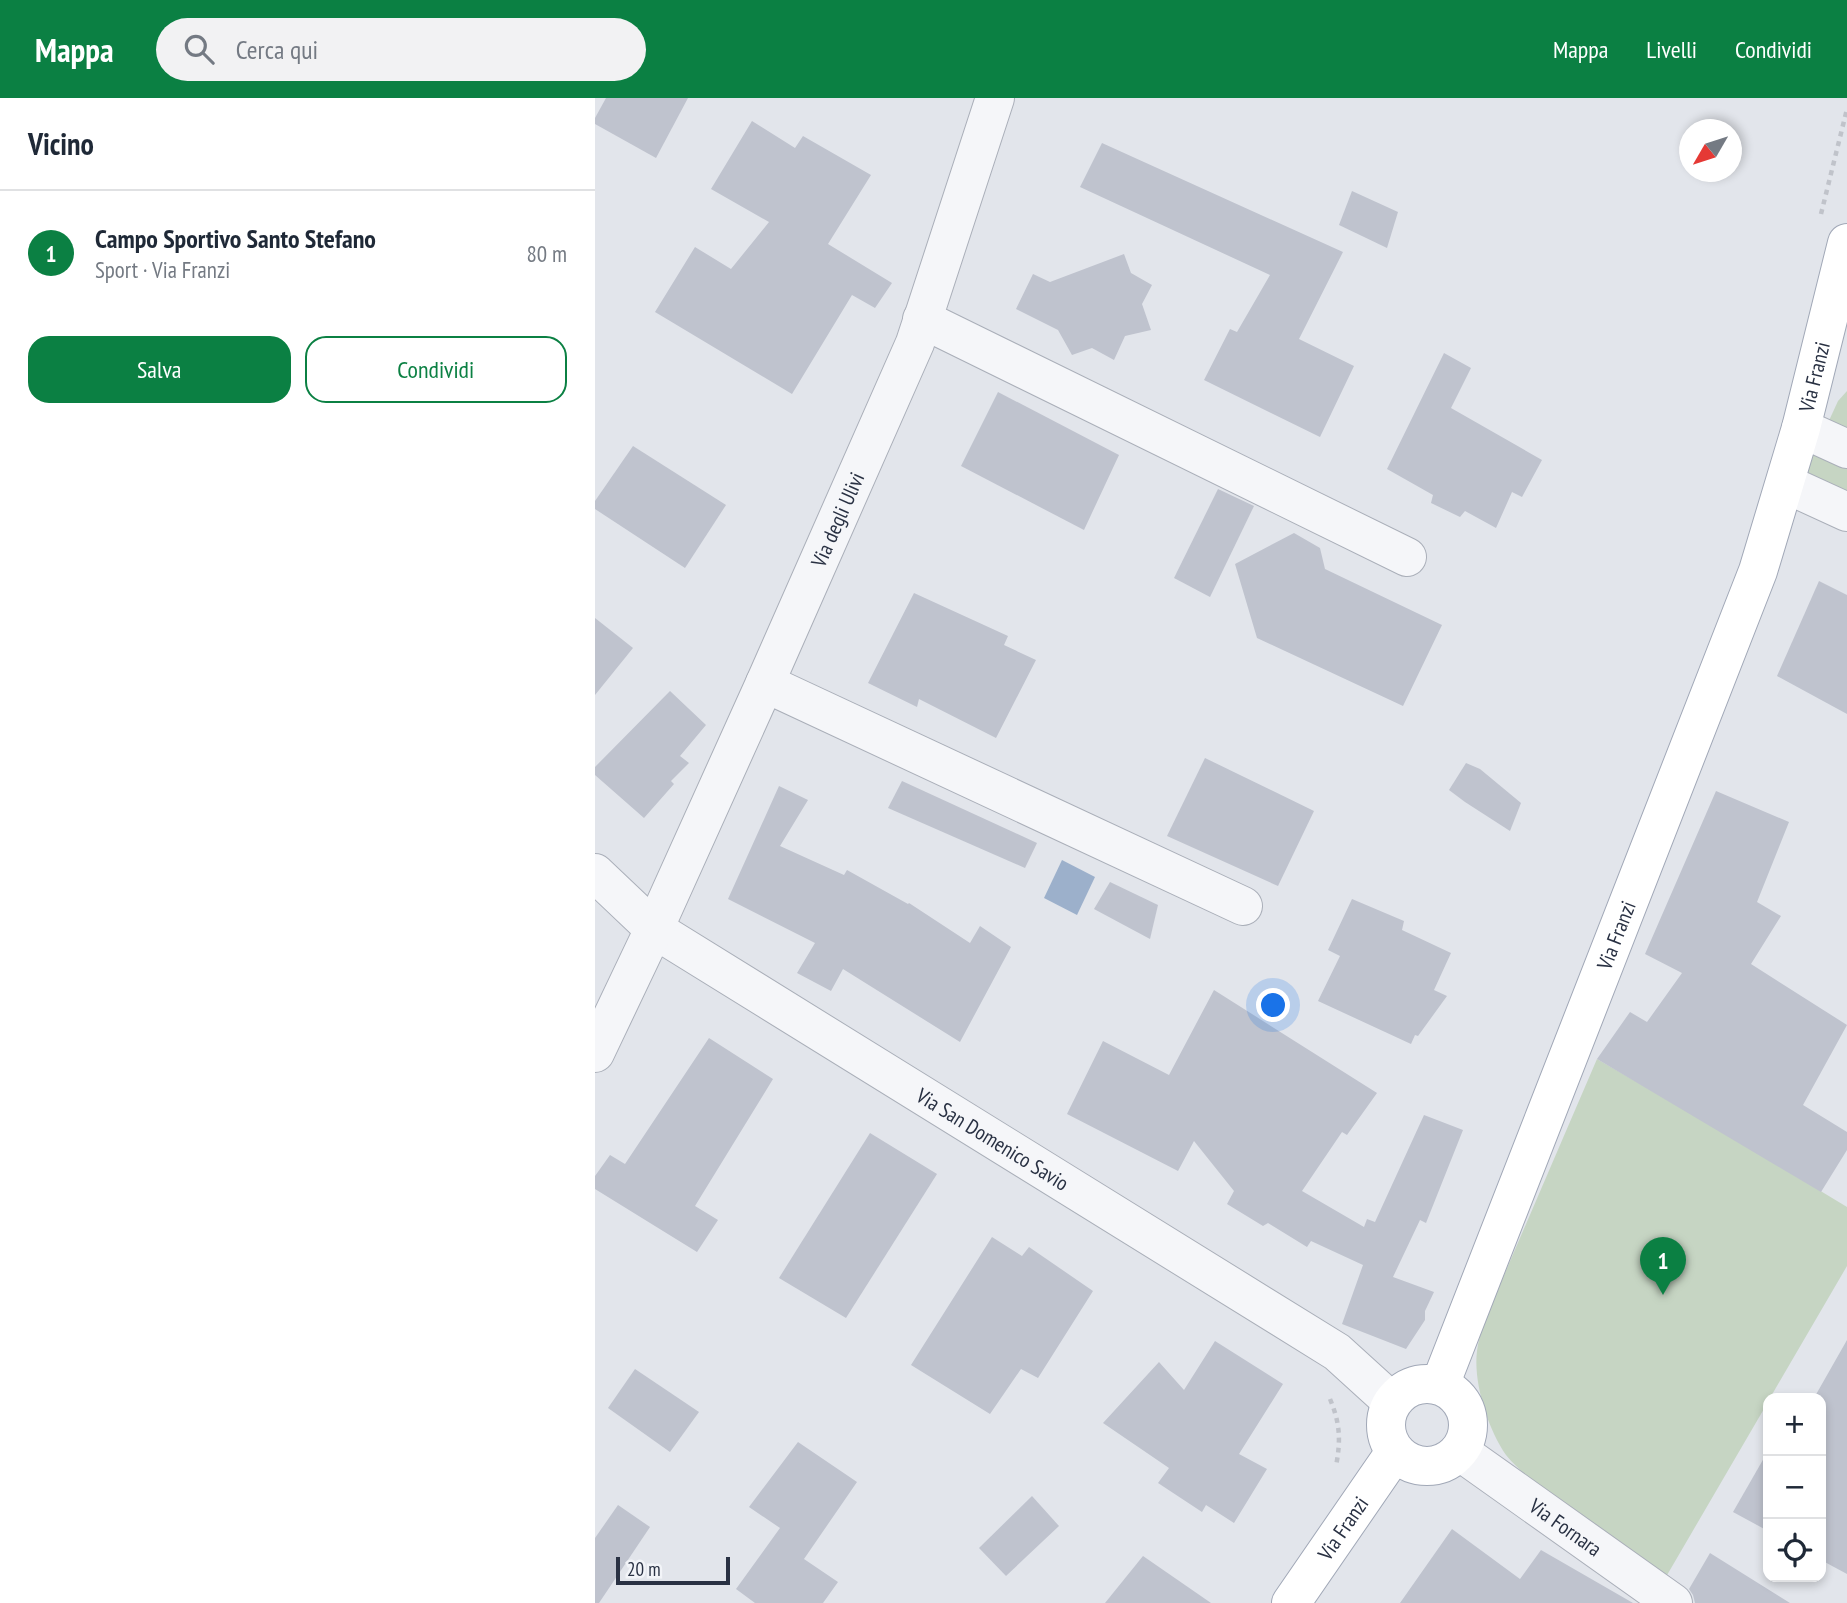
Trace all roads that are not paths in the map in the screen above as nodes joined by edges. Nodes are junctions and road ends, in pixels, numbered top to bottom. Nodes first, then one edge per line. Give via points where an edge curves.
1 (995, 98) edge
2 (1833, 234) edge
3 (922, 319) junction
4 (1801, 428) junction
5 (1847, 449) edge
6 (1786, 484) junction
7 (1847, 512) edge
8 (1407, 557) dead end
9 (765, 683) junction
10 (595, 873) edge
11 (1243, 906) dead end
12 (654, 929) junction
13 (595, 1053) edge
14 (1440, 1385) junction
15 (1392, 1402) junction
16 (1459, 1451) junction
17 (1395, 1452) junction
18 (1291, 1603) edge
19 (1673, 1603) edge

1 - 3 street, Via degli Ulivi
2 - 4 main road, Via Franzi
3 - 8 street
3 - 9 street, Via degli Ulivi
4 - 5 street, Via Franzi
4 - 6 main road, Via Franzi
6 - 7 street
6 - 14 main road, Via Franzi via 1758,571
9 - 11 street
9 - 12 street, Via degli Ulivi
10 - 12 street, Via San Domenico Savio
12 - 13 street, Via degli Ulivi
12 - 15 street, Via San Domenico Savio via 1337,1352
14 - 15 main road via 1414,1385
14 - 16 main road via 1461,1401 1467,1413 1469,1427
15 - 17 main road via 1385,1427
16 - 17 main road via 1448,1461 1420,1466
16 - 19 street, Via Fornara
17 - 18 main road, Via Franzi

